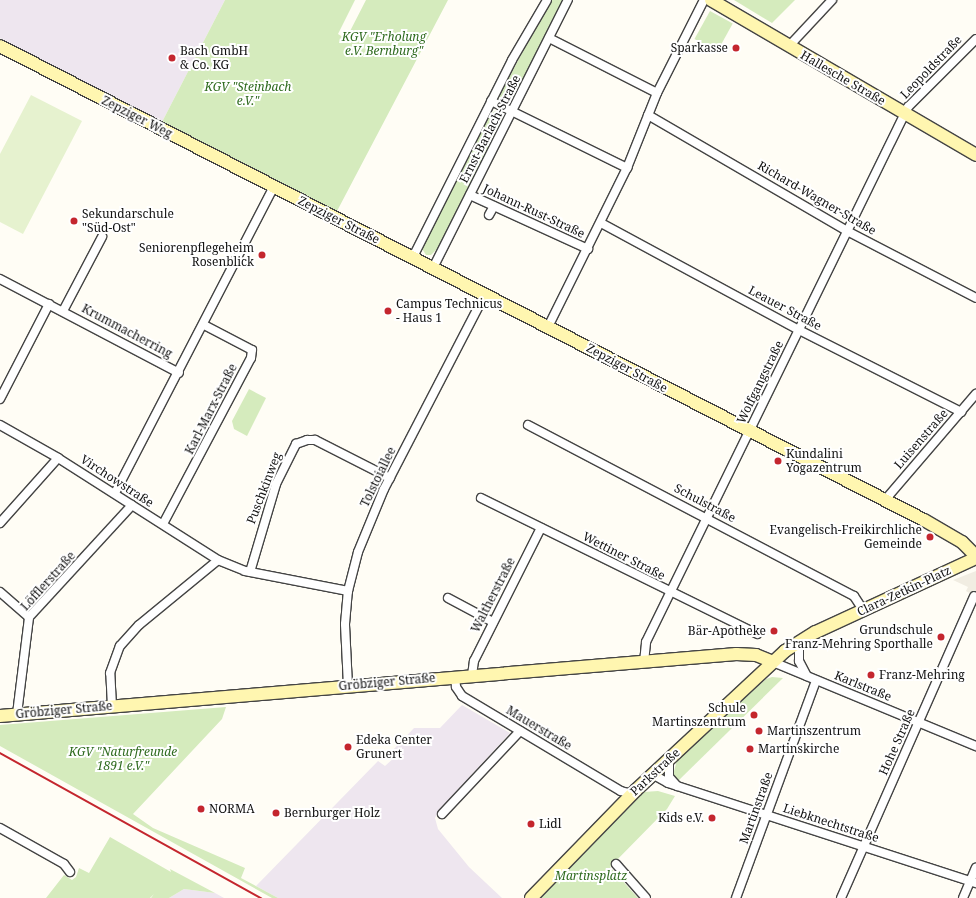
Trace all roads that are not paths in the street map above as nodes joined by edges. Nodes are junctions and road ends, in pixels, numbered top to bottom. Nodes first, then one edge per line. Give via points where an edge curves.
1 (547, 0) edge
2 (568, 0) edge
3 (704, 0) edge
4 (711, 0) edge
5 (832, 0) edge
6 (549, 38) junction
7 (976, 39) edge
8 (0, 46) edge
9 (789, 46) junction
10 (657, 93) junction
11 (491, 101) junction
12 (512, 111) junction
13 (905, 114) junction
14 (648, 115) junction
15 (976, 155) edge
16 (627, 168) junction
17 (274, 186) junction
18 (470, 195) junction
19 (494, 206) junction
20 (489, 215) dead end
21 (601, 223) junction
22 (847, 231) junction
23 (102, 237) dead end
24 (588, 249) junction
25 (413, 257) junction
26 (433, 268) junction
27 (0, 279) edge
28 (485, 294) junction
29 (976, 298) edge
30 (49, 304) junction
31 (63, 311) junction
32 (204, 325) junction
33 (548, 327) junction
34 (799, 330) junction
35 (179, 373) junction
36 (976, 394) edge
37 (0, 399) edge
38 (961, 412) junction
39 (0, 425) edge
40 (528, 425) dead end
41 (750, 431) junction
42 (58, 458) junction
43 (390, 478) junction
44 (115, 493) junction
45 (481, 498) dead end
46 (885, 500) junction
47 (132, 505) junction
48 (708, 518) junction
49 (0, 523) edge
50 (163, 524) junction
51 (541, 528) junction
52 (976, 557) edge
53 (218, 560) junction
54 (250, 572) junction
55 (348, 591) junction
56 (0, 592) edge
57 (671, 593) junction
58 (974, 596) dead end
59 (448, 598) dead end
60 (863, 610) junction
61 (29, 617) junction
62 (493, 622) junction
63 (757, 634) dead end
64 (799, 641) junction
65 (644, 662) junction
66 (773, 662) junction
67 (472, 675) junction
68 (455, 676) junction
69 (807, 676) junction
70 (816, 680) junction
71 (348, 686) junction
72 (112, 706) junction
73 (17, 714) junction
74 (0, 716) edge
75 (919, 722) junction
76 (520, 730) junction
77 (976, 746) edge
78 (669, 759) junction
79 (652, 774) junction
80 (678, 786) junction
81 (626, 793) junction
82 (442, 814) dead end
83 (767, 815) junction
84 (0, 828) edge
85 (863, 847) junction
86 (616, 864) dead end
87 (976, 868) edge
88 (70, 872) dead end
89 (973, 882) edge
90 (542, 886) junction
91 (526, 898) edge
92 (531, 898) edge
93 (646, 898) edge
94 (736, 898) edge
95 (841, 898) edge
96 (963, 898) edge

1 - 11 street, Ernst-Barlach-Straße
2 - 6 street, Ernst-Barlach-Straße
3 - 10 street, Johann-Rust-Straße
4 - 9 main road, Hallesche Straße
5 - 9 street
6 - 10 street
6 - 12 street, Ernst-Barlach-Straße
7 - 13 street, Leopoldstraße via 912,103
8 - 17 main road, Zepziger Weg
9 - 13 main road, Hallesche Straße
10 - 14 street, Johann-Rust-Straße
11 - 12 street
11 - 25 street, Ernst-Barlach-Straße
12 - 16 street
12 - 18 street, Ernst-Barlach-Straße
13 - 15 main road, Hallesche Straße
13 - 22 street, Wolfgangstraße
14 - 16 street, Johann-Rust-Straße
14 - 22 street, Richard-Wagner-Straße
16 - 21 street, Johann-Rust-Straße
17 - 25 main road, Zepziger Straße
17 - 32 street
18 - 19 street, Johann-Rust-Straße
18 - 26 street, Ernst-Barlach-Straße
19 - 20 street
19 - 24 street, Johann-Rust-Straße
21 - 24 street, Johann-Rust-Straße
21 - 34 street, Leauer Straße
22 - 29 street, Richard-Wagner-Straße
22 - 34 street, Wolfgangstraße
23 - 31 street, Krummacherring
24 - 33 street, Johann-Rust-Straße
25 - 26 main road, Zepziger Straße
26 - 28 main road, Zepziger Straße
27 - 30 street, Krummacherring
28 - 33 main road, Zepziger Straße
28 - 43 street, Tolstoiallee
30 - 31 street, Krummacherring
30 - 37 street
31 - 35 street, Krummacherring
32 - 35 street
32 - 50 street, Karl-Marx-Straße via 252,350 251,358
33 - 41 main road, Zepziger Straße via 607,360
34 - 38 street, Leauer Straße
34 - 41 street, Wolfgangstraße
35 - 44 street
36 - 38 street, Luisenstraße
38 - 46 street, Luisenstraße
39 - 42 street, Virchowstraße
40 - 48 street, Schulstraße
41 - 46 main road, Zepziger Straße
41 - 48 street, Wolfgangstraße
42 - 44 street, Virchowstraße
42 - 49 street
43 - 54 street, Puschkinweg via 315,440 296,444 276,484
43 - 55 street, Tolstoiallee via 358,552
44 - 47 street, Virchowstraße
45 - 51 street, Wettiner Straße
46 - 52 main road, Zepziger Straße via 962,542
47 - 50 street, Virchowstraße
47 - 61 street, Löfflerstraße
48 - 57 street, Wolfgangstraße
48 - 60 street, Schulstraße via 854,596
50 - 53 street, Virchowstraße
51 - 57 street, Wettiner Straße
51 - 62 street, Waltherstraße
52 - 60 main road, Clara-Zetkin-Platz
53 - 54 street, Virchowstraße
53 - 72 street via 139,625 120,646 110,672
54 - 55 street, Virchowstraße
55 - 71 street, Tolstoiallee via 345,624
56 - 61 street
57 - 63 street, Wettiner Straße
57 - 65 street, Wolfgangstraße via 646,642
58 - 75 street, Hohe Straße
59 - 62 street
60 - 64 main road, Clara-Zetkin-Platz
61 - 73 street, Löfflerstraße
62 - 67 street, Waltherstraße via 474,661
64 - 66 main road, Clara-Zetkin-Platz
64 - 69 street via 799,661
65 - 66 main road, Gröbziger Straße via 745,654
65 - 67 main road, Gröbziger Straße
66 - 69 street, Karlstraße
66 - 78 main road, Parkstraße
67 - 68 main road, Gröbziger Straße
68 - 71 main road, Gröbziger Straße
68 - 76 street, Mauerstraße via 456,687 462,696
69 - 70 street, Karlstraße
70 - 75 street, Karlstraße
70 - 83 street, Martinstraße
71 - 72 main road, Gröbziger Straße
72 - 73 main road, Gröbziger Straße
73 - 74 main road, Gröbziger Straße
75 - 77 street, Karlstraße
75 - 85 street, Hohe Straße
76 - 81 street, Mauerstraße
76 - 82 street
78 - 79 main road, Parkstraße
78 - 80 street via 669,777
79 - 80 street, Liebknechtstraße via 660,780
79 - 81 main road, Parkstraße
80 - 83 street, Liebknechtstraße
81 - 90 main road, Parkstraße via 622,804
83 - 85 street, Liebknechtstraße
83 - 94 street, Martinstraße
84 - 88 street via 64,864
85 - 89 street, Liebknechtstraße
85 - 95 street, Hohe Straße
86 - 93 street
87 - 89 street
89 - 96 street
90 - 91 main road, Parkstraße via 538,885
90 - 92 main road, Parkstraße

